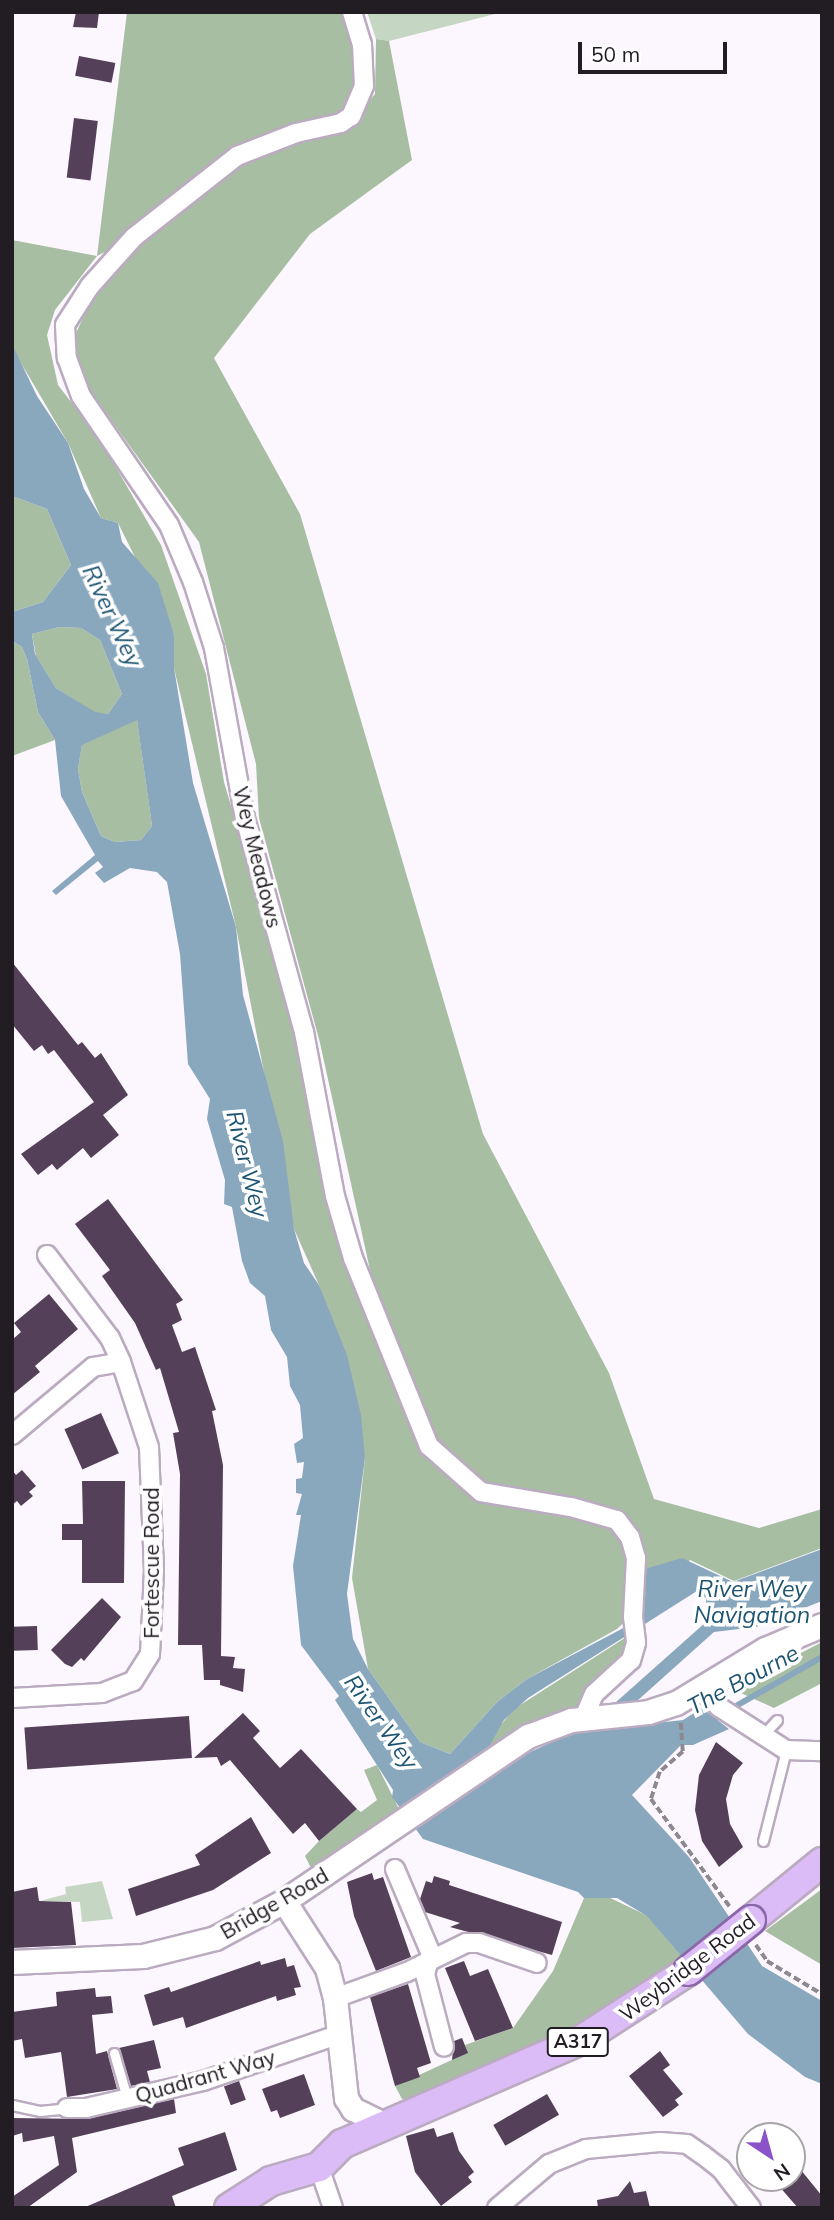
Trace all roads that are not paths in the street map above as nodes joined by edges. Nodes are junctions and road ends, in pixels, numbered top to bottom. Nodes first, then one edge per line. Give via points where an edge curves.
1 (352, 12) edge
2 (47, 1255) dead end
3 (121, 1362) junction
4 (12, 1435) edge
5 (822, 1625) edge
6 (703, 1688) junction
7 (12, 1698) edge
8 (587, 1717) junction
9 (777, 1720) dead end
10 (762, 1736) junction
11 (786, 1751) junction
12 (822, 1751) edge
13 (763, 1841) dead end
14 (822, 1862) edge
15 (395, 1869) dead end
16 (284, 1901) junction
17 (12, 1962) edge
18 (426, 1963) junction
19 (537, 1963) dead end
20 (335, 1998) junction
21 (340, 2034) junction
22 (444, 2047) dead end
23 (114, 2053) dead end
24 (127, 2098) junction
25 (12, 2105) edge
26 (67, 2108) joint
27 (386, 2125) junction
28 (319, 2167) junction
29 (229, 2208) edge
30 (333, 2208) edge
31 (497, 2208) edge
32 (751, 2208) edge

1 - 8 street, Wey Meadows via 362,44 364,86 351,116 237,156 134,237 90,286 65,325 67,358 81,396 169,525 193,582 214,648 246,818 304,1032 335,1196 353,1258 429,1446 481,1492 617,1520 630,1537 636,1558 631,1660 594,1694
2 - 3 street, Fortescue Road via 110,1338
3 - 4 street via 93,1367
3 - 7 street, Fortescue Road via 149,1447 150,1654 133,1681 118,1689
5 - 6 street, Bridge Road via 765,1649
6 - 8 street, Bridge Road via 648,1712
6 - 10 street via 719,1707
8 - 16 street, Bridge Road via 558,1723 518,1742
9 - 10 lane
10 - 11 street
11 - 12 street
11 - 13 lane
14 - 27 main road, Weybridge Road / A317, bridge via 688,1971 583,2039
15 - 18 street via 431,1954
16 - 17 street, Bridge Road via 215,1938 165,1952
16 - 20 street via 321,1955
18 - 19 street via 466,1943 479,1943
18 - 20 street
18 - 22 street
20 - 21 street
21 - 24 street, Quadrant Way via 233,2072
21 - 27 street via 346,2098 353,2109
23 - 24 lane
24 - 26 street, Quadrant Way
25 - 26 lane via 40,2111
27 - 28 main road, Weybridge Road / A317 via 342,2144
28 - 29 main road, A317 via 271,2180
28 - 30 street
31 - 32 street via 549,2164 586,2149 660,2142 687,2144 703,2155 721,2169

